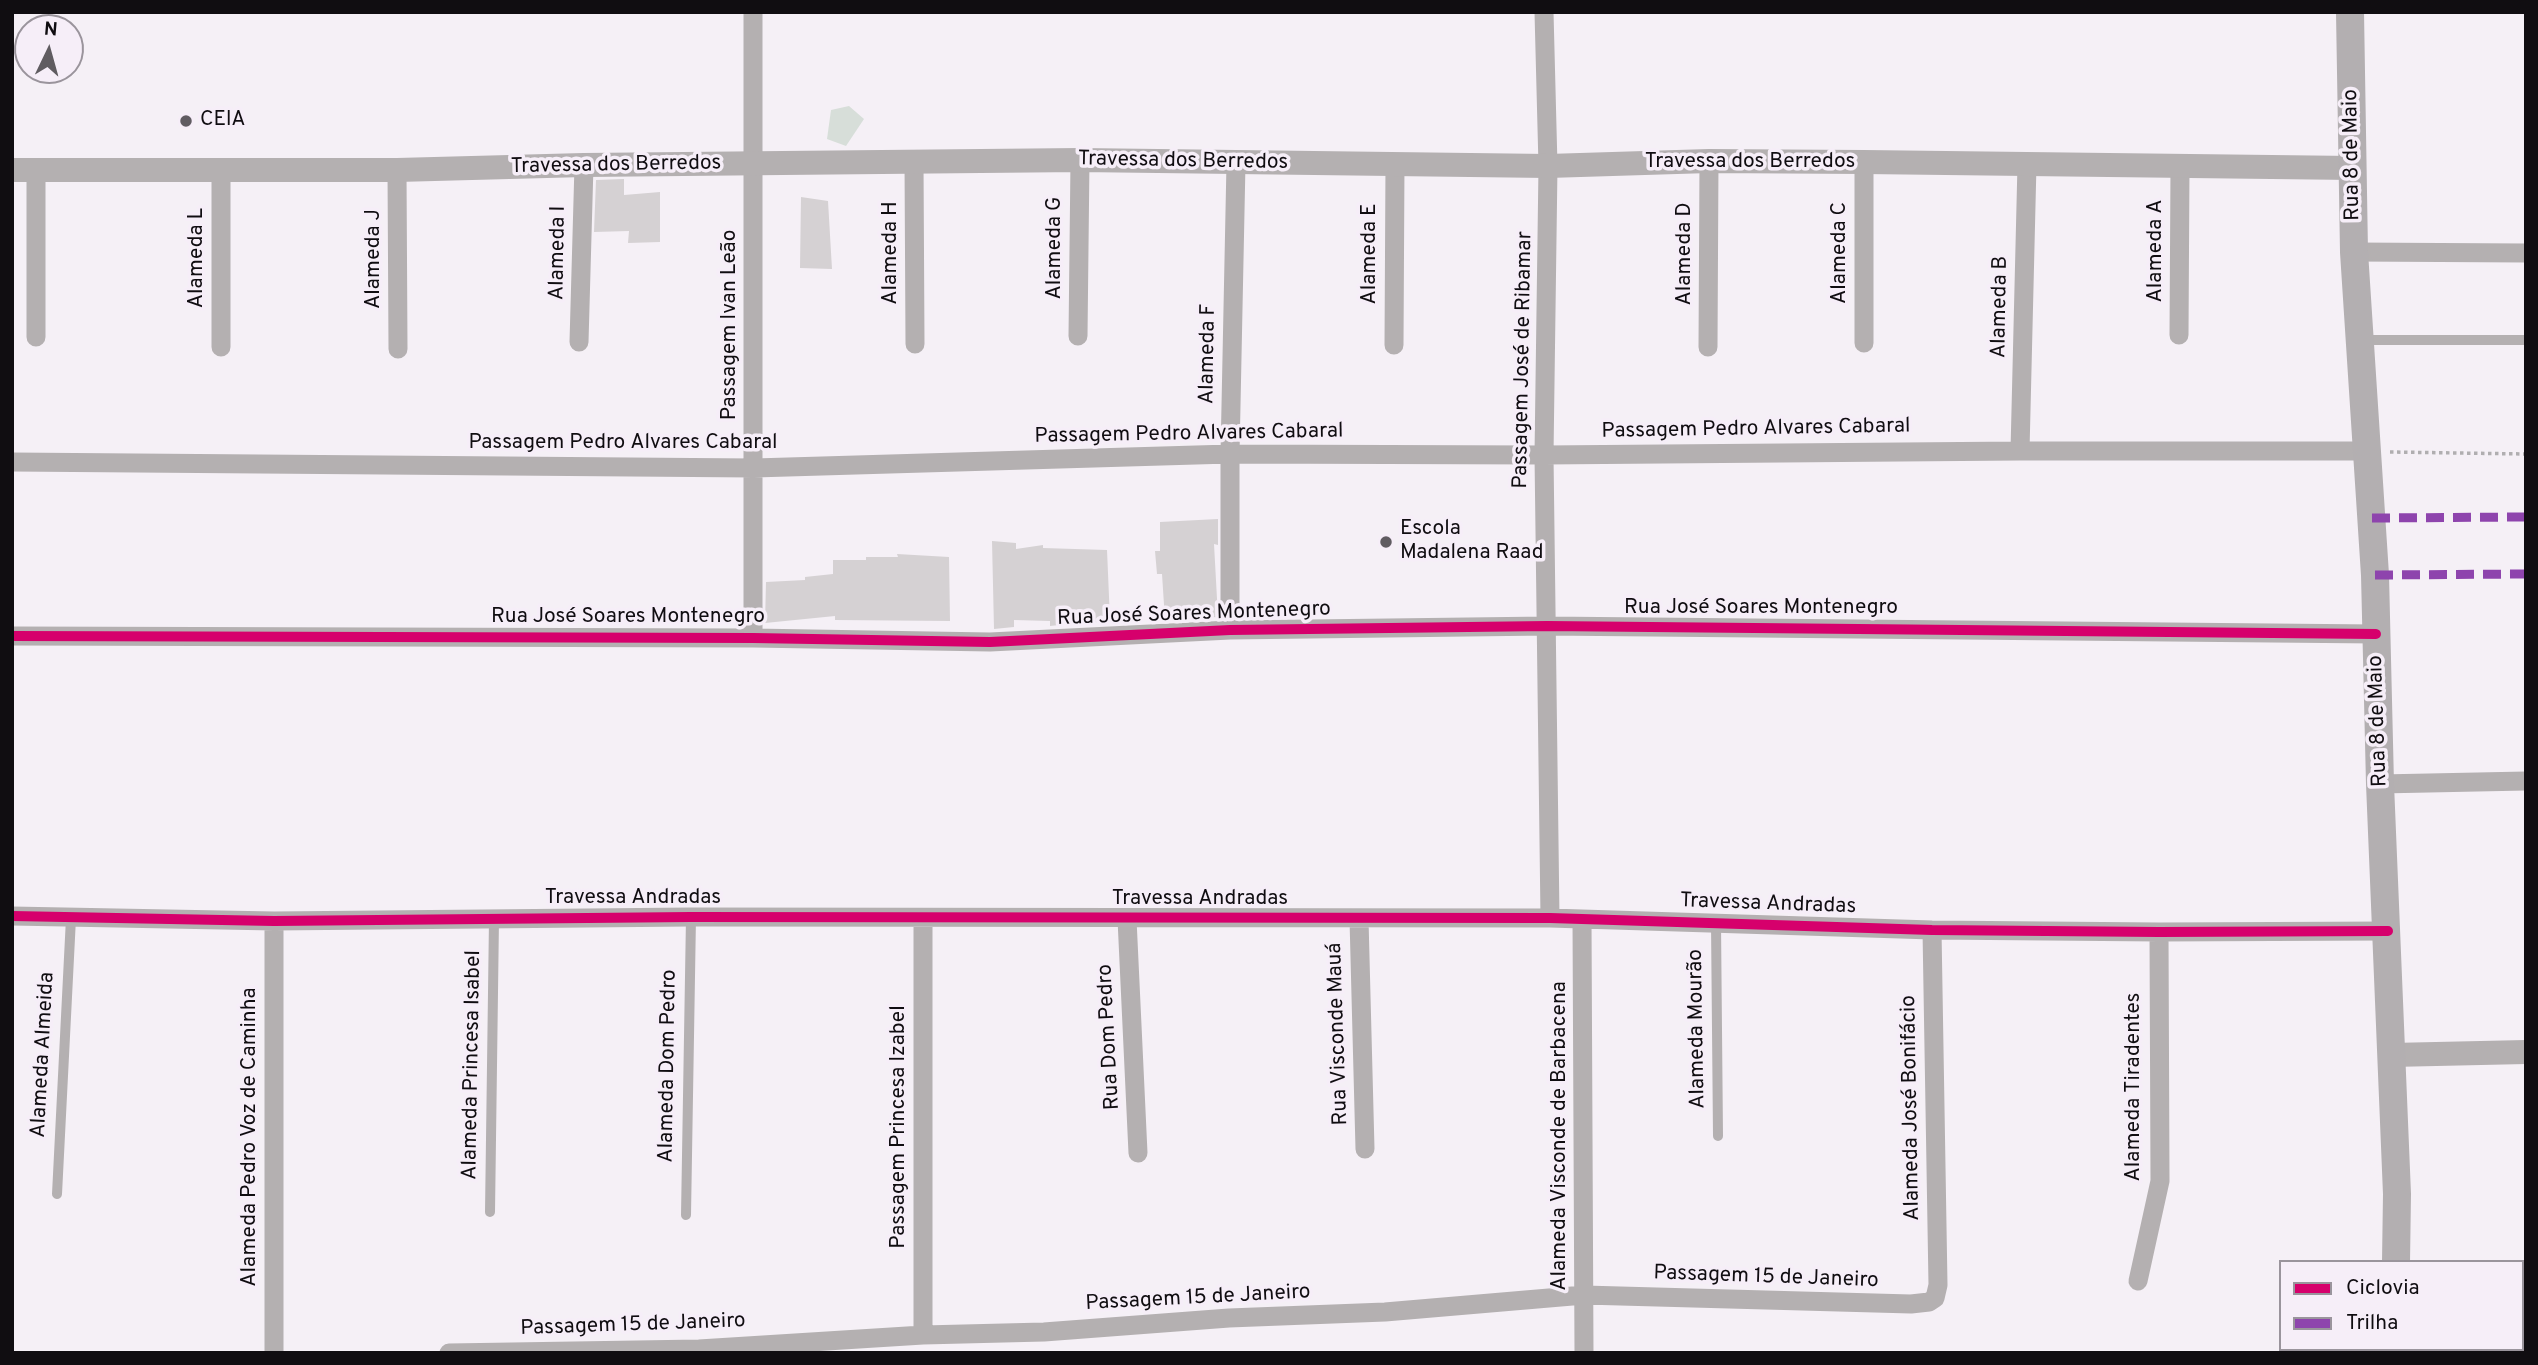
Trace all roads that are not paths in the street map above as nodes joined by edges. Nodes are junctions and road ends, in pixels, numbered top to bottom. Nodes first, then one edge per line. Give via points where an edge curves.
1 (753, 12) edge
2 (1544, 12) edge
3 (2350, 12) edge
4 (1080, 160) junction
5 (914, 161) junction
6 (1709, 161) junction
7 (1864, 162) junction
8 (1236, 163) junction
9 (1395, 163) junction
10 (584, 164) junction
11 (754, 164) junction
12 (2027, 164) junction
13 (1548, 166) junction
14 (2180, 167) junction
15 (2353, 168) junction
16 (222, 169) junction
17 (24, 170) edge
18 (397, 170) junction
19 (2354, 253) junction
20 (2526, 253) edge
21 (2179, 335) dead end
22 (36, 337) dead end
23 (1078, 337) dead end
24 (2360, 340) junction
25 (2526, 340) edge
26 (579, 342) dead end
27 (1864, 343) dead end
28 (915, 344) dead end
29 (1394, 345) dead end
30 (221, 347) dead end
31 (1708, 347) dead end
32 (398, 349) dead end
33 (2020, 451) junction
34 (2367, 451) junction
35 (1230, 454) junction
36 (1544, 455) junction
37 (12, 462) edge
38 (754, 468) junction
39 (1547, 626) junction
40 (1230, 631) junction
41 (2376, 634) junction
42 (12, 636) edge
43 (753, 638) junction
44 (2526, 781) edge
45 (2380, 784) junction
46 (12, 916) edge
47 (691, 917) junction
48 (71, 918) junction
49 (923, 918) junction
50 (1550, 918) junction
51 (494, 919) junction
52 (1127, 919) junction
53 (1359, 919) junction
54 (1582, 919) junction
55 (274, 920) junction
56 (1716, 923) junction
57 (1932, 930) junction
58 (2388, 931) junction
59 (2159, 932) junction
60 (2526, 1052) edge
61 (2391, 1055) junction
62 (1718, 1136) dead end
63 (1365, 1149) dead end
64 (1138, 1153) dead end
65 (57, 1194) dead end
66 (490, 1212) dead end
67 (686, 1215) dead end
68 (2396, 1260) edge
69 (2138, 1281) dead end
70 (1938, 1285) joint
71 (1584, 1295) junction
72 (923, 1335) junction
73 (274, 1353) edge
74 (449, 1353) edge
75 (1584, 1353) edge

1 - 11 street, Passagem Ivan Leão
2 - 13 street, Passagem José de Ribamar
3 - 15 main road, Rua 8 de Maio
4 - 5 street, Travessa dos Berredos
4 - 8 street, Travessa dos Berredos
4 - 23 street, Alameda G
5 - 11 street, Travessa dos Berredos
5 - 28 street, Alameda H
6 - 7 street, Travessa dos Berredos
6 - 13 street, Travessa dos Berredos
6 - 31 street, Alameda D
7 - 12 street, Travessa dos Berredos
7 - 27 street, Alameda C
8 - 9 street, Travessa dos Berredos
8 - 35 street, Alameda F
9 - 13 street, Travessa dos Berredos
9 - 29 street, Alameda E
10 - 11 street, Travessa dos Berredos
10 - 18 street, Travessa dos Berredos
10 - 26 street, Alameda I
11 - 38 street, Passagem Ivan Leão
12 - 14 street, Travessa dos Berredos
12 - 33 street, Alameda B
13 - 36 street, Passagem José de Ribamar
14 - 15 street, Travessa dos Berredos
14 - 21 street, Alameda A
15 - 19 main road, Rua 8 de Maio
16 - 17 street, Travessa dos Berredos
16 - 18 street, Travessa dos Berredos
16 - 30 street, Alameda L
17 - 22 street
18 - 32 street, Alameda J
19 - 20 street
19 - 24 main road, Rua 8 de Maio
24 - 25 lane
24 - 34 main road, Rua 8 de Maio
33 - 34 street, Passagem Pedro Alvares Cabaral
33 - 36 street, Passagem Pedro Alvares Cabaral
34 - 41 main road, Rua 8 de Maio
35 - 36 street, Passagem Pedro Alvares Cabaral
35 - 38 street, Passagem Pedro Alvares Cabaral
35 - 40 street, Alameda F
36 - 39 street, Passagem José de Ribamar
37 - 38 street, Passagem Pedro Alvares Cabaral
38 - 43 street, Passagem Ivan Leão
39 - 40 street, Rua José Soares Montenegro
39 - 41 street, Rua José Soares Montenegro
39 - 50 street, Passagem José de Ribamar
40 - 43 street, Rua José Soares Montenegro via 990,642
41 - 45 main road, Rua 8 de Maio
42 - 43 street, Rua José Soares Montenegro
44 - 45 street
45 - 58 main road, Rua 8 de Maio
46 - 48 street, Travessa Andradas
47 - 49 street, Travessa Andradas
47 - 51 street, Travessa Andradas
47 - 67 lane, Alameda Dom Pedro
48 - 55 street, Travessa Andradas
48 - 65 lane, Alameda Almeida
49 - 52 street, Travessa Andradas
49 - 72 street, Passagem Princesa Izabel
50 - 53 street, Travessa Andradas
50 - 54 street, Travessa Andradas
51 - 55 street, Travessa Andradas
51 - 66 lane, Alameda Princesa Isabel
52 - 53 street, Travessa Andradas
52 - 64 street, Rua Dom Pedro
53 - 63 street, Rua Visconde Mauá
54 - 56 street, Travessa Andradas
54 - 71 street, Alameda Visconde de Barbacena
55 - 73 street, Alameda Pedro Voz de Caminha
56 - 57 street, Travessa Andradas
56 - 62 lane, Alameda Mourão
57 - 59 street, Travessa Andradas
57 - 70 street, Alameda José Bonifácio
58 - 59 street, Travessa Andradas
58 - 61 main road, Rua 8 de Maio
59 - 69 street, Alameda Tiradentes via 2160,1181
60 - 61 street
61 - 68 main road, Rua 8 de Maio
70 - 71 street, Passagem 15 de Janeiro via 1936,1298 1911,1304
71 - 72 street, Passagem 15 de Janeiro via 1385,1312
71 - 75 street, Alameda Visconde de Barbacena
72 - 74 street, Passagem 15 de Janeiro via 699,1349

